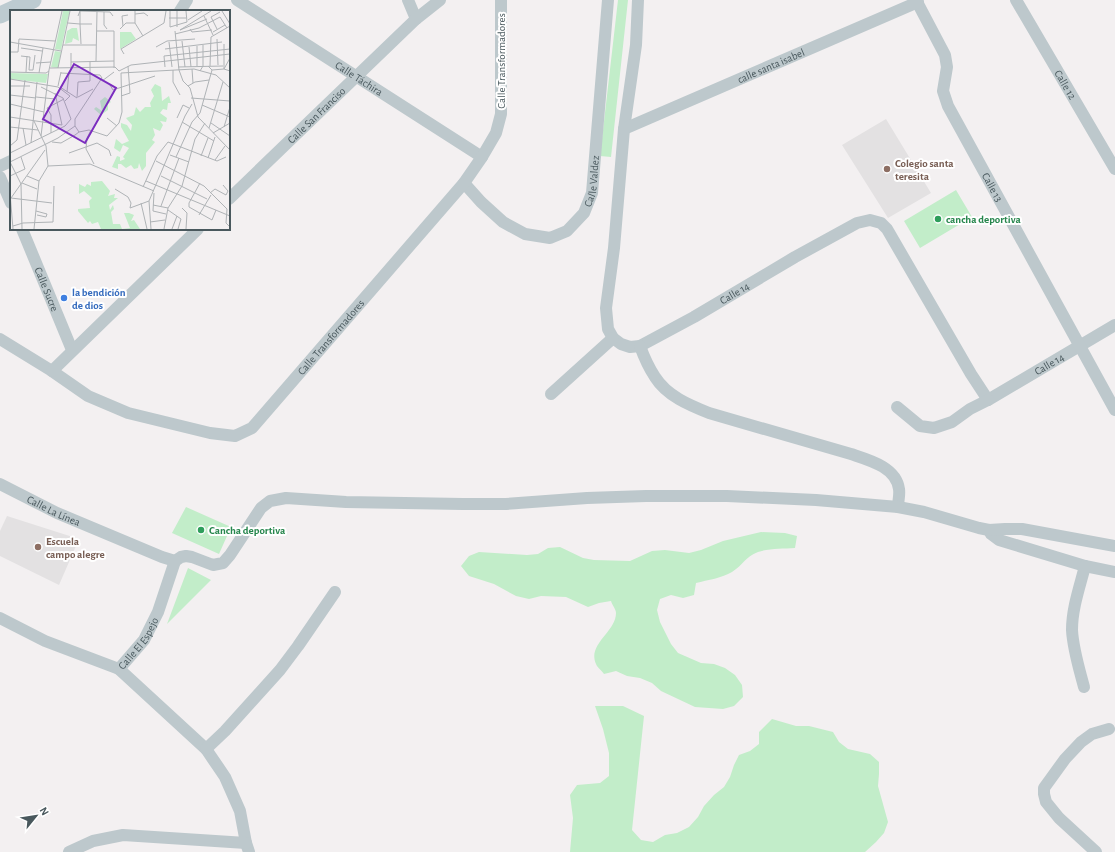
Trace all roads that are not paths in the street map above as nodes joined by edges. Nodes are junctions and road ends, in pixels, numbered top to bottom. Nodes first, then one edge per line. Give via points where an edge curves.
1 (33, 0) edge
2 (187, 0) edge
3 (237, 0) edge
4 (408, 0) edge
5 (440, 0) edge
6 (501, 0) edge
7 (608, 0) edge
8 (638, 0) edge
9 (1016, 0) edge
10 (917, 1) edge
11 (181, 10) edge
12 (0, 14) edge
13 (416, 19) junction
14 (356, 77) junction
15 (624, 128) junction
16 (482, 157) junction
17 (10, 161) edge
18 (0, 166) edge
19 (1115, 169) edge
20 (0, 177) edge
21 (464, 183) junction
22 (230, 198) edge
23 (10, 201) edge
24 (22, 230) edge
25 (197, 230) edge
26 (1115, 325) edge
27 (613, 338) junction
28 (0, 339) edge
29 (640, 346) junction
30 (1079, 346) junction
31 (72, 350) junction
32 (52, 371) junction
33 (551, 394) dead end
34 (988, 400) junction
35 (897, 407) dead end
36 (1115, 410) edge
37 (0, 484) edge
38 (898, 507) junction
39 (989, 530) junction
40 (1115, 546) edge
41 (175, 561) junction
42 (1085, 566) junction
43 (1115, 572) edge
44 (335, 592) dead end
45 (0, 618) edge
46 (120, 669) junction
47 (1084, 687) dead end
48 (1109, 729) dead end
49 (206, 750) junction
50 (247, 847) edge
51 (69, 852) edge
52 (1096, 852) edge

1 - 12 street
2 - 11 street
3 - 14 street, Calle Táchira
4 - 13 street
5 - 13 street, Calle San Franciso
6 - 16 street, Calle Transformadores via 501,114 496,133
7 - 21 street, Calle Valdez via 592,193 584,213 567,231 550,238 525,234 502,222
8 - 15 street via 636,45
9 - 19 street, Calle 12
10 - 15 street, calle santa isabel
10 - 30 street, Calle 13 via 945,55 947,67 943,91 948,106
13 - 14 street, Calle San Franciso
14 - 16 street, Calle Táchira
14 - 22 street, Calle San Franciso
15 - 27 street via 606,308 608,329
16 - 21 street, Calle Transformadores
17 - 18 street
20 - 23 street
21 - 32 street, Calle Transformadores via 252,428 235,436 210,433 128,413 88,396
24 - 31 street, Calle Sucre
25 - 31 street
26 - 30 street, Calle 14
27 - 29 street via 630,347
27 - 33 street
28 - 32 street, Calle Transformadores
29 - 34 street, Calle 14 via 857,223 870,220 881,223 887,229
29 - 38 street via 662,386 694,407 866,459 888,469 898,484
30 - 34 street, Calle 14
30 - 36 street, Calle 13
31 - 32 street
34 - 35 street via 952,422 934,428 920,426
37 - 41 street, Calle La Línea via 57,513
38 - 39 street
38 - 41 street via 727,496 618,497 506,504 346,502 286,498 270,501 260,508 223,563 213,565 186,556
39 - 40 street via 1022,529
39 - 42 street via 999,540
41 - 46 street, Calle El Espejo via 158,612 144,640
42 - 43 street
42 - 47 street via 1072,629
44 - 49 street via 280,670
45 - 46 street, Calle El Espejo via 45,641
46 - 49 street
48 - 52 street via 1092,734 1081,742 1044,788 1046,802 1059,818
49 - 50 street via 225,778 240,811
50 - 51 street via 123,835 93,841

